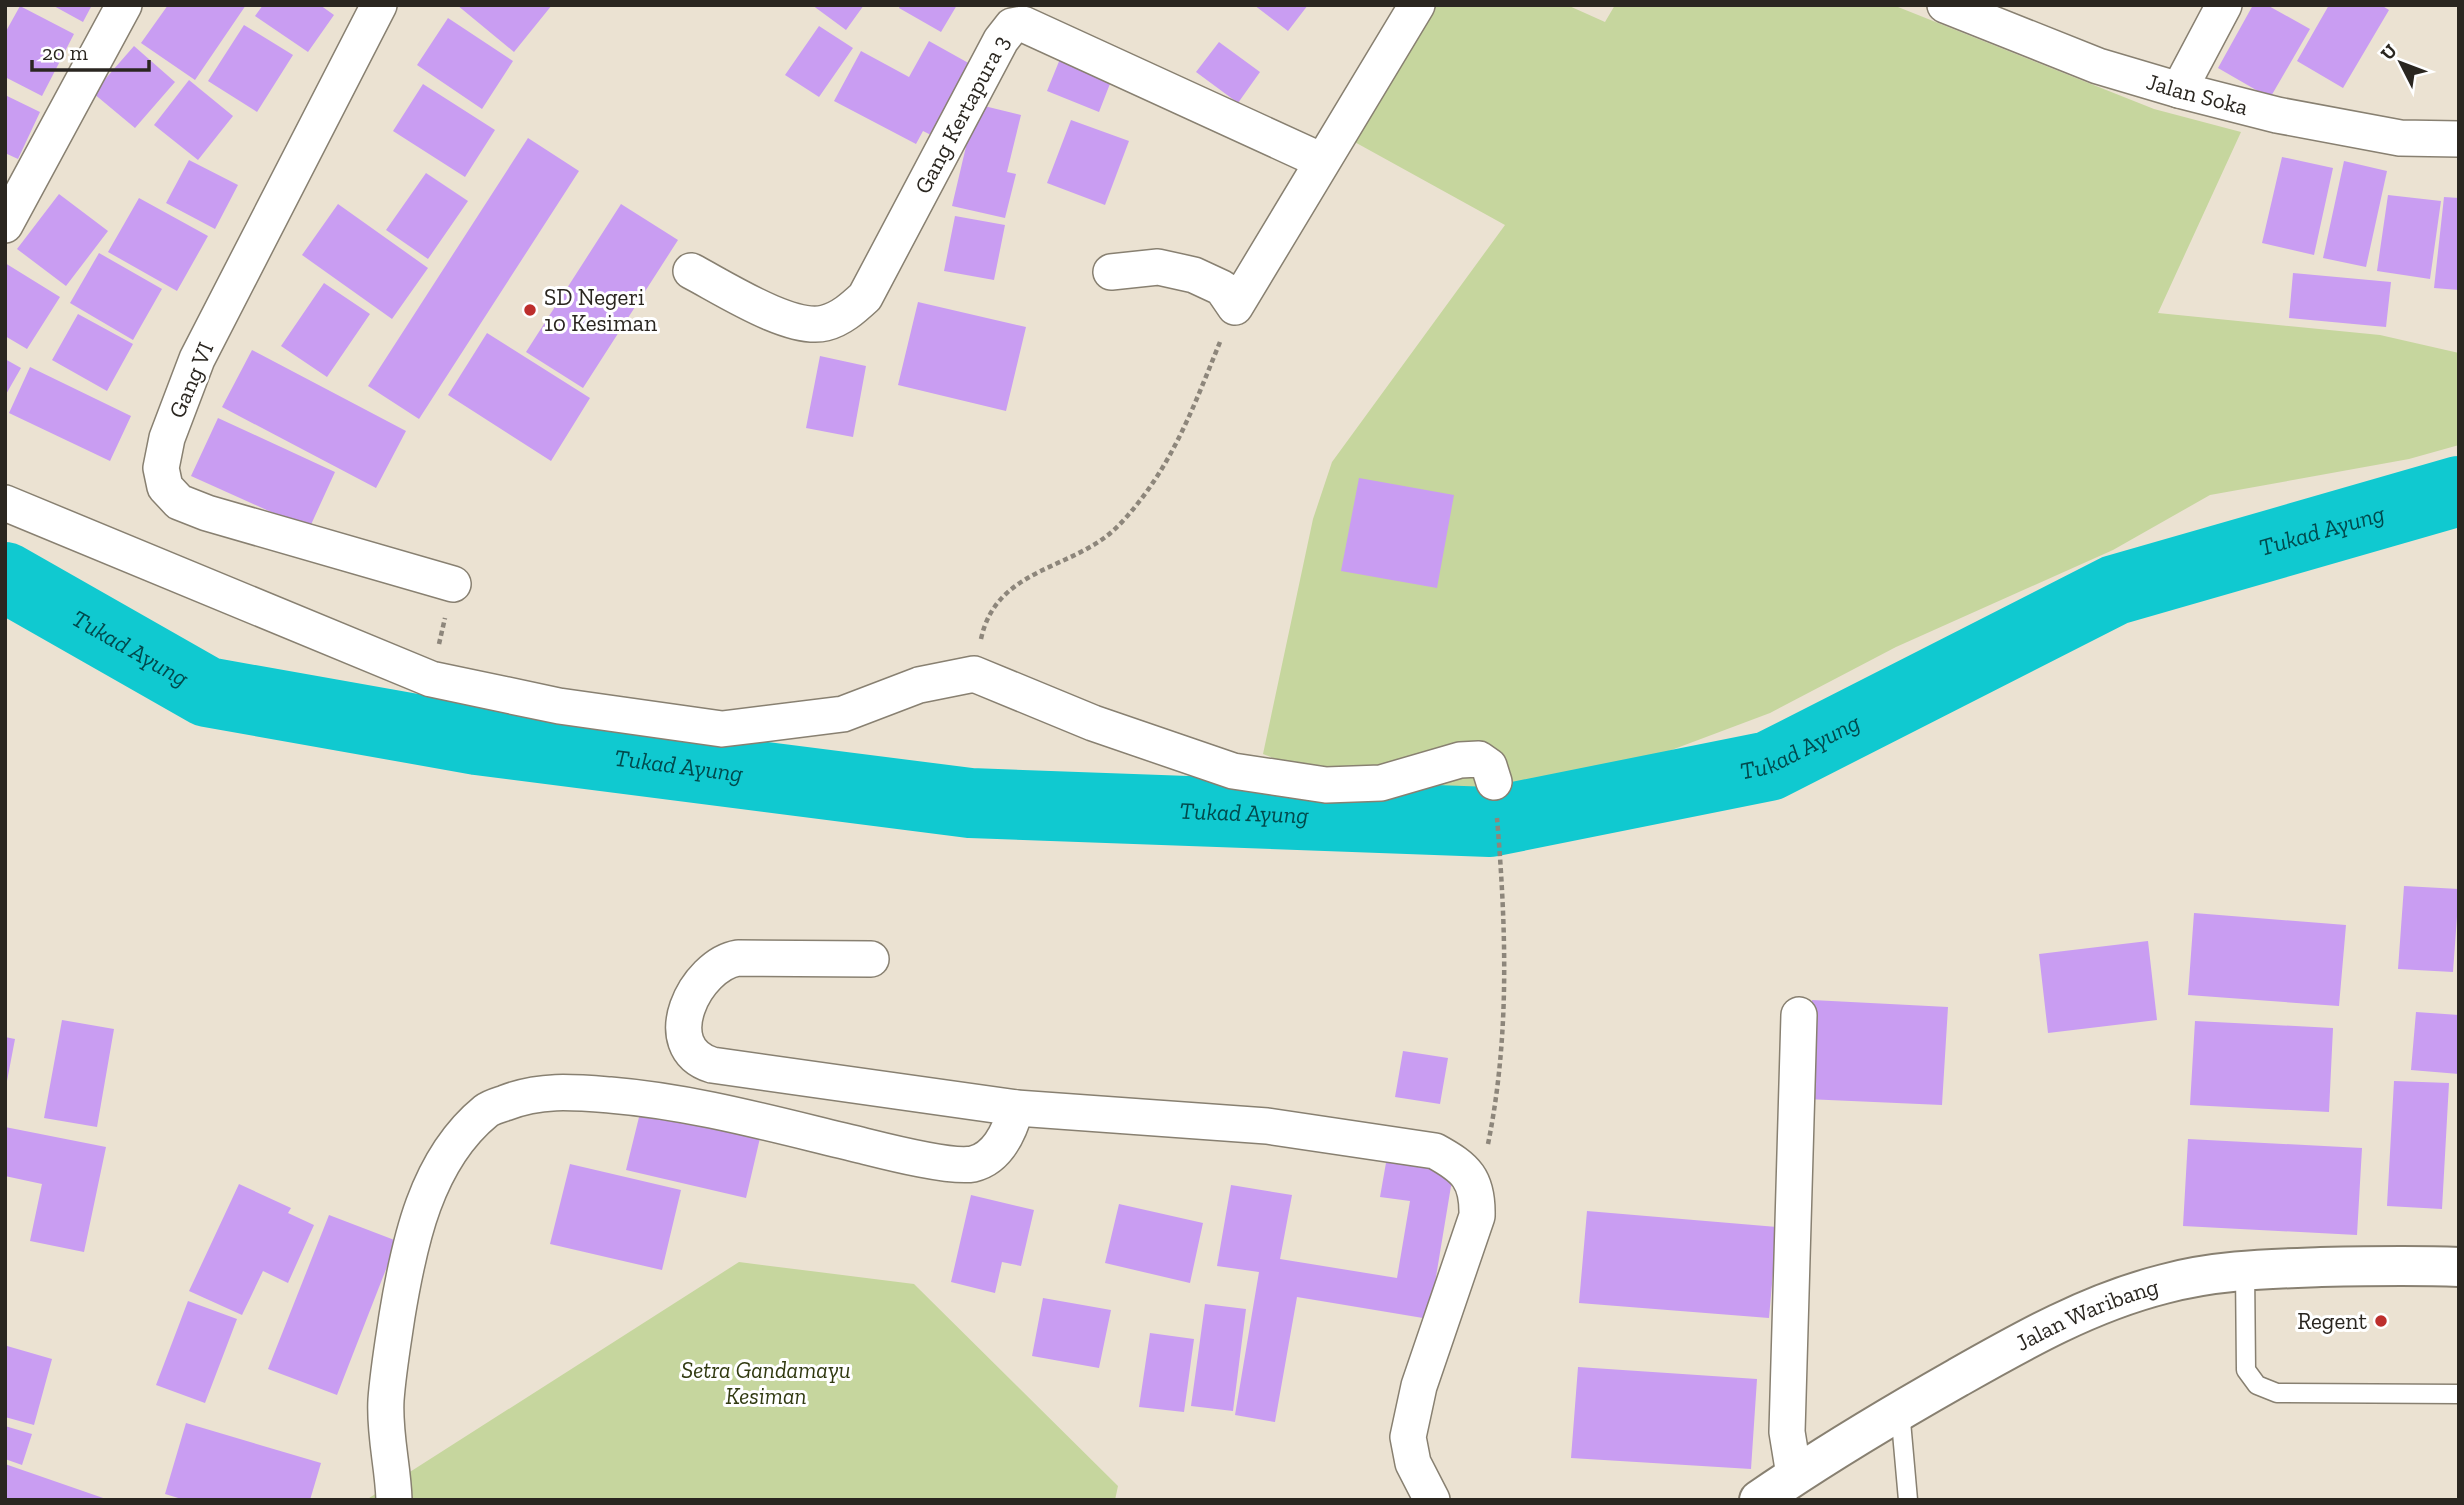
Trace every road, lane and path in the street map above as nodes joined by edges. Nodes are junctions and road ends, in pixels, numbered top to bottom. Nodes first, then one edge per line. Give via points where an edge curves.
1 (124, 5) edge
2 (379, 5) edge
3 (1417, 5) edge
4 (1945, 5) edge
5 (2224, 5) edge
6 (2179, 90) junction
7 (2459, 139) edge
8 (1322, 161) junction
9 (5, 225) edge
10 (691, 271) dead end
11 (1111, 272) dead end
12 (1235, 307) junction
13 (5, 503) edge
14 (453, 584) joint
15 (974, 674) junction
16 (431, 679) junction
17 (1494, 782) joint
18 (871, 959) dead end
19 (1799, 1015) dead end
20 (1016, 1108) junction
21 (1478, 1194) junction
22 (2459, 1267) edge
23 (2245, 1274) junction
24 (2459, 1394) edge
25 (1901, 1421) junction
26 (1794, 1475) junction
27 (394, 1500) edge
28 (1432, 1500) edge
29 (1759, 1500) edge
30 (1908, 1500) edge

1 - 9 street
2 - 14 street, Gang VI via 197,359 167,438 161,468 165,487 178,502
3 - 8 street
4 - 6 street, Jalan Soka via 2098,66
5 - 6 street
6 - 7 street, Jalan Soka via 2277,115 2400,138
8 - 10 street, Gang Kertapura 3 via 1023,24 1012,26 1001,40 865,297 847,313 824,324 780,317
8 - 12 street
11 - 12 street via 1158,267 1194,275 1223,288
12 - 15 path via 1165,468 1119,525 1090,548 1012,587 994,606
13 - 16 street
14 - 16 path
15 - 16 street via 919,685 843,714 722,729 559,706
15 - 17 street via 1093,723 1233,771 1326,785 1381,783 1460,760 1479,759 1489,766
17 - 21 path via 1504,911 1504,1031
18 - 20 street via 725,960 706,977 684,1016 688,1049 699,1061 712,1065
19 - 26 street via 1787,1432
20 - 21 street via 1267,1126 1435,1151 1457,1164
20 - 27 street via 991,1157 972,1164 890,1153 682,1103 554,1091 488,1109 463,1134 439,1170 419,1218 403,1283 386,1401
21 - 28 street via 1477,1216 1419,1387 1408,1437 1413,1463
22 - 23 street, Jalan Waribang via 2404,1265
23 - 24 lane via 2246,1370 2257,1385 2277,1393
23 - 25 street, Jalan Waribang via 2166,1283 2079,1312 2033,1335
25 - 26 street, Jalan Waribang
25 - 30 lane
26 - 29 street, Jalan Waribang

